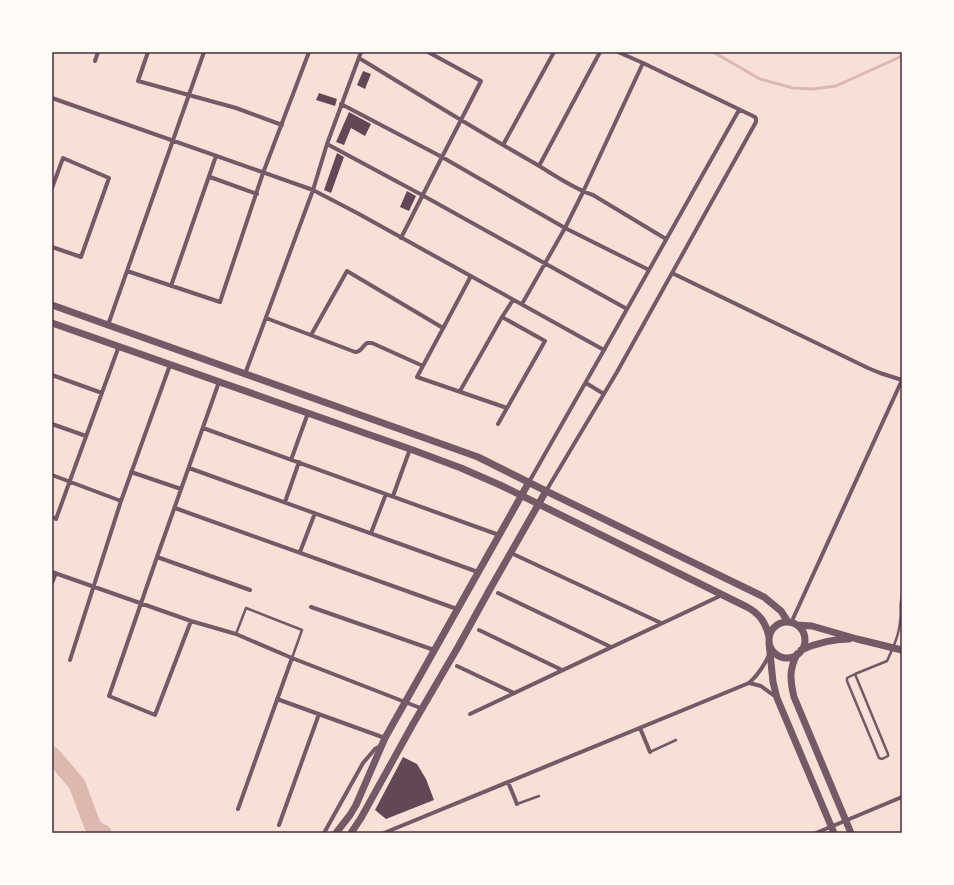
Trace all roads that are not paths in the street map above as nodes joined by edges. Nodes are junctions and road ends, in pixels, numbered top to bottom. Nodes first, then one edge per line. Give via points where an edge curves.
1 (98, 52) edge
2 (148, 52) edge
3 (204, 52) edge
4 (309, 52) edge
5 (361, 52) edge
6 (428, 52) edge
7 (554, 52) edge
8 (600, 52) edge
9 (618, 52) edge
10 (359, 58) junction
11 (95, 60) dead end
12 (643, 63) junction
13 (189, 96) junction
14 (52, 98) edge
15 (341, 104) junction
16 (739, 110) junction
17 (460, 120) junction
18 (282, 125) junction
19 (173, 141) junction
20 (327, 144) junction
21 (503, 145) junction
22 (216, 156) junction
23 (442, 157) junction
24 (539, 166) junction
25 (263, 174) junction
26 (210, 177) junction
27 (52, 188) edge
28 (313, 190) junction
29 (583, 192) junction
30 (257, 194) junction
31 (422, 195) junction
32 (565, 228) junction
33 (401, 238) junction
34 (666, 238) junction
35 (52, 247) edge
36 (544, 263) junction
37 (649, 270) junction
38 (127, 271) junction
39 (672, 273) junction
40 (471, 276) junction
41 (171, 286) junction
42 (513, 300) junction
43 (522, 304) junction
44 (52, 305) edge
45 (627, 308) junction
46 (502, 316) junction
47 (266, 318) junction
48 (52, 323) edge
49 (108, 325) junction
50 (443, 328) junction
51 (311, 335) junction
52 (119, 346) junction
53 (604, 350) junction
54 (170, 364) junction
55 (423, 366) junction
56 (245, 374) junction
57 (52, 375) edge
58 (902, 380) edge
59 (219, 382) junction
60 (586, 383) junction
61 (460, 391) junction
62 (102, 393) junction
63 (604, 394) junction
64 (507, 408) junction
65 (308, 413) junction
66 (52, 424) edge
67 (498, 424) dead end
68 (203, 428) junction
69 (86, 436) junction
70 (410, 449) junction
71 (291, 460) junction
72 (299, 462) junction
73 (189, 468) junction
74 (131, 472) junction
75 (52, 475) edge
76 (69, 481) junction
77 (529, 482) junction
78 (181, 490) junction
79 (546, 491) junction
80 (386, 494) junction
81 (393, 496) junction
82 (521, 496) junction
83 (121, 501) junction
84 (285, 502) junction
85 (539, 504) junction
86 (175, 508) junction
87 (315, 513) junction
88 (54, 518) edge
89 (371, 533) junction
90 (499, 535) junction
91 (300, 552) junction
92 (511, 553) junction
93 (157, 557) junction
94 (54, 572) edge
95 (478, 572) junction
96 (52, 583) edge
97 (93, 586) junction
98 (250, 590) dead end
99 (498, 593) dead end
100 (722, 595) junction
101 (902, 597) edge
102 (142, 603) junction
103 (312, 607) dead end
104 (458, 609) junction
105 (191, 620) junction
106 (661, 623) junction
107 (792, 623) junction
108 (479, 630) dead end
109 (236, 634) junction
110 (857, 639) junction
111 (769, 640) junction
112 (612, 647) junction
113 (893, 648) junction
114 (434, 650) junction
115 (902, 650) edge
116 (799, 652) junction
117 (770, 653) junction
118 (292, 658) junction
119 (70, 660) dead end
120 (456, 666) dead end
121 (562, 670) junction
122 (855, 674) junction
123 (749, 683) junction
124 (514, 693) junction
125 (777, 698) junction
126 (277, 699) junction
127 (405, 701) junction
128 (423, 709) junction
129 (319, 714) junction
130 (470, 714) dead end
131 (640, 728) junction
132 (676, 740) dead end
133 (384, 741) junction
134 (650, 752) joint
135 (508, 782) junction
136 (539, 796) dead end
137 (902, 797) edge
138 (517, 804) joint
139 (238, 809) dead end
140 (846, 821) junction
141 (279, 825) dead end
142 (832, 830) edge
143 (324, 833) edge
144 (336, 833) edge
145 (351, 833) edge
146 (384, 833) edge
147 (816, 833) edge
148 (851, 833) edge

1 - 11 street
2 - 13 street via 138,81
3 - 13 street
4 - 18 street
5 - 10 street
6 - 17 street via 481,81
7 - 21 street
8 - 24 street
9 - 12 street
10 - 15 street
10 - 17 street
12 - 16 street
12 - 29 street
13 - 18 street via 236,108
13 - 19 street
14 - 19 street
15 - 20 street
15 - 23 street
16 - 34 street
16 - 39 street via 756,119 756,122
17 - 21 street
17 - 23 street
18 - 25 street
19 - 22 street
19 - 38 street
20 - 28 street
20 - 31 street
21 - 24 street
22 - 25 street
22 - 26 street
23 - 31 street
23 - 32 street
24 - 29 street
25 - 28 street
25 - 30 street
26 - 30 street
26 - 41 street
27 - 35 street via 63,158 109,178 81,257
28 - 33 street
28 - 47 street
29 - 32 street
29 - 34 street via 593,195
30 - 41 street via 220,302
31 - 33 street
31 - 36 street
32 - 36 street
32 - 37 street
33 - 40 street
34 - 37 street
36 - 43 street
36 - 45 street
37 - 45 street
38 - 41 street
38 - 49 street
39 - 58 street via 868,368
39 - 63 street
40 - 42 street
40 - 50 street
42 - 43 street
42 - 46 street
43 - 53 street
44 - 49 street
45 - 53 street
46 - 61 street
46 - 64 street via 545,341
47 - 51 street
47 - 56 street
48 - 52 street
49 - 56 street
50 - 51 street via 346,271
50 - 55 street
51 - 55 street via 355,352 360,351 367,343 372,343
52 - 54 street
52 - 62 street
53 - 60 street
54 - 59 street
54 - 74 street
55 - 61 street via 417,377
56 - 77 street via 478,457
57 - 62 street
58 - 107 street
59 - 65 street
59 - 68 street
60 - 63 street
60 - 77 street
61 - 64 street
62 - 69 street
63 - 79 street
64 - 67 street
65 - 70 street
65 - 71 street
66 - 69 street
68 - 71 street
68 - 73 street
69 - 76 street
70 - 81 street
70 - 82 street via 472,473
71 - 72 street
72 - 80 street
72 - 84 street
73 - 78 street
73 - 84 street
74 - 78 street
74 - 83 street
75 - 76 street
76 - 83 street
76 - 88 street
77 - 79 street
77 - 82 street
78 - 86 street
79 - 85 street
79 - 107 street via 764,597 781,610
80 - 81 street
80 - 89 street
81 - 90 street
82 - 85 street
82 - 90 street
83 - 97 street
84 - 87 street
85 - 92 street
85 - 100 street
86 - 91 street
86 - 93 street
87 - 89 street
87 - 91 street
89 - 95 street
90 - 95 street
91 - 104 street
92 - 106 street
92 - 128 street
93 - 98 street
93 - 102 street
94 - 96 street
94 - 97 street
95 - 104 street
97 - 102 street
97 - 119 street
99 - 112 street
100 - 106 street
100 - 111 street via 760,616
101 - 113 lane via 900,623
102 - 105 street
102 - 105 street via 109,696 155,715
103 - 114 street
104 - 114 street
105 - 109 street
106 - 112 street
107 - 110 street
107 - 111 street via 778,624 770,632
107 - 116 street via 803,633 804,644
108 - 121 street
109 - 118 street
109 - 118 lane via 246,608 302,630
110 - 113 street
110 - 116 street via 823,642
111 - 116 street via 771,649 780,656 792,656
111 - 117 street
112 - 121 street
113 - 115 street
113 - 122 lane via 887,661
114 - 127 street
116 - 140 street via 790,677 794,697
117 - 123 street via 761,671
117 - 125 street
118 - 126 street
118 - 127 street
120 - 124 street
121 - 124 street
122 - 122 lane via 888,754 882,759 847,681 847,678
123 - 125 street via 768,690
123 - 131 street
124 - 130 street
125 - 142 street
126 - 129 street
126 - 139 street
127 - 128 street
127 - 133 street
128 - 145 street
129 - 133 street
129 - 141 street
131 - 134 street
131 - 135 street
132 - 134 lane
133 - 143 street via 363,763
133 - 144 street via 356,805
135 - 138 street
135 - 146 street
136 - 138 lane
137 - 140 street
140 - 142 street
140 - 148 street
142 - 147 street

